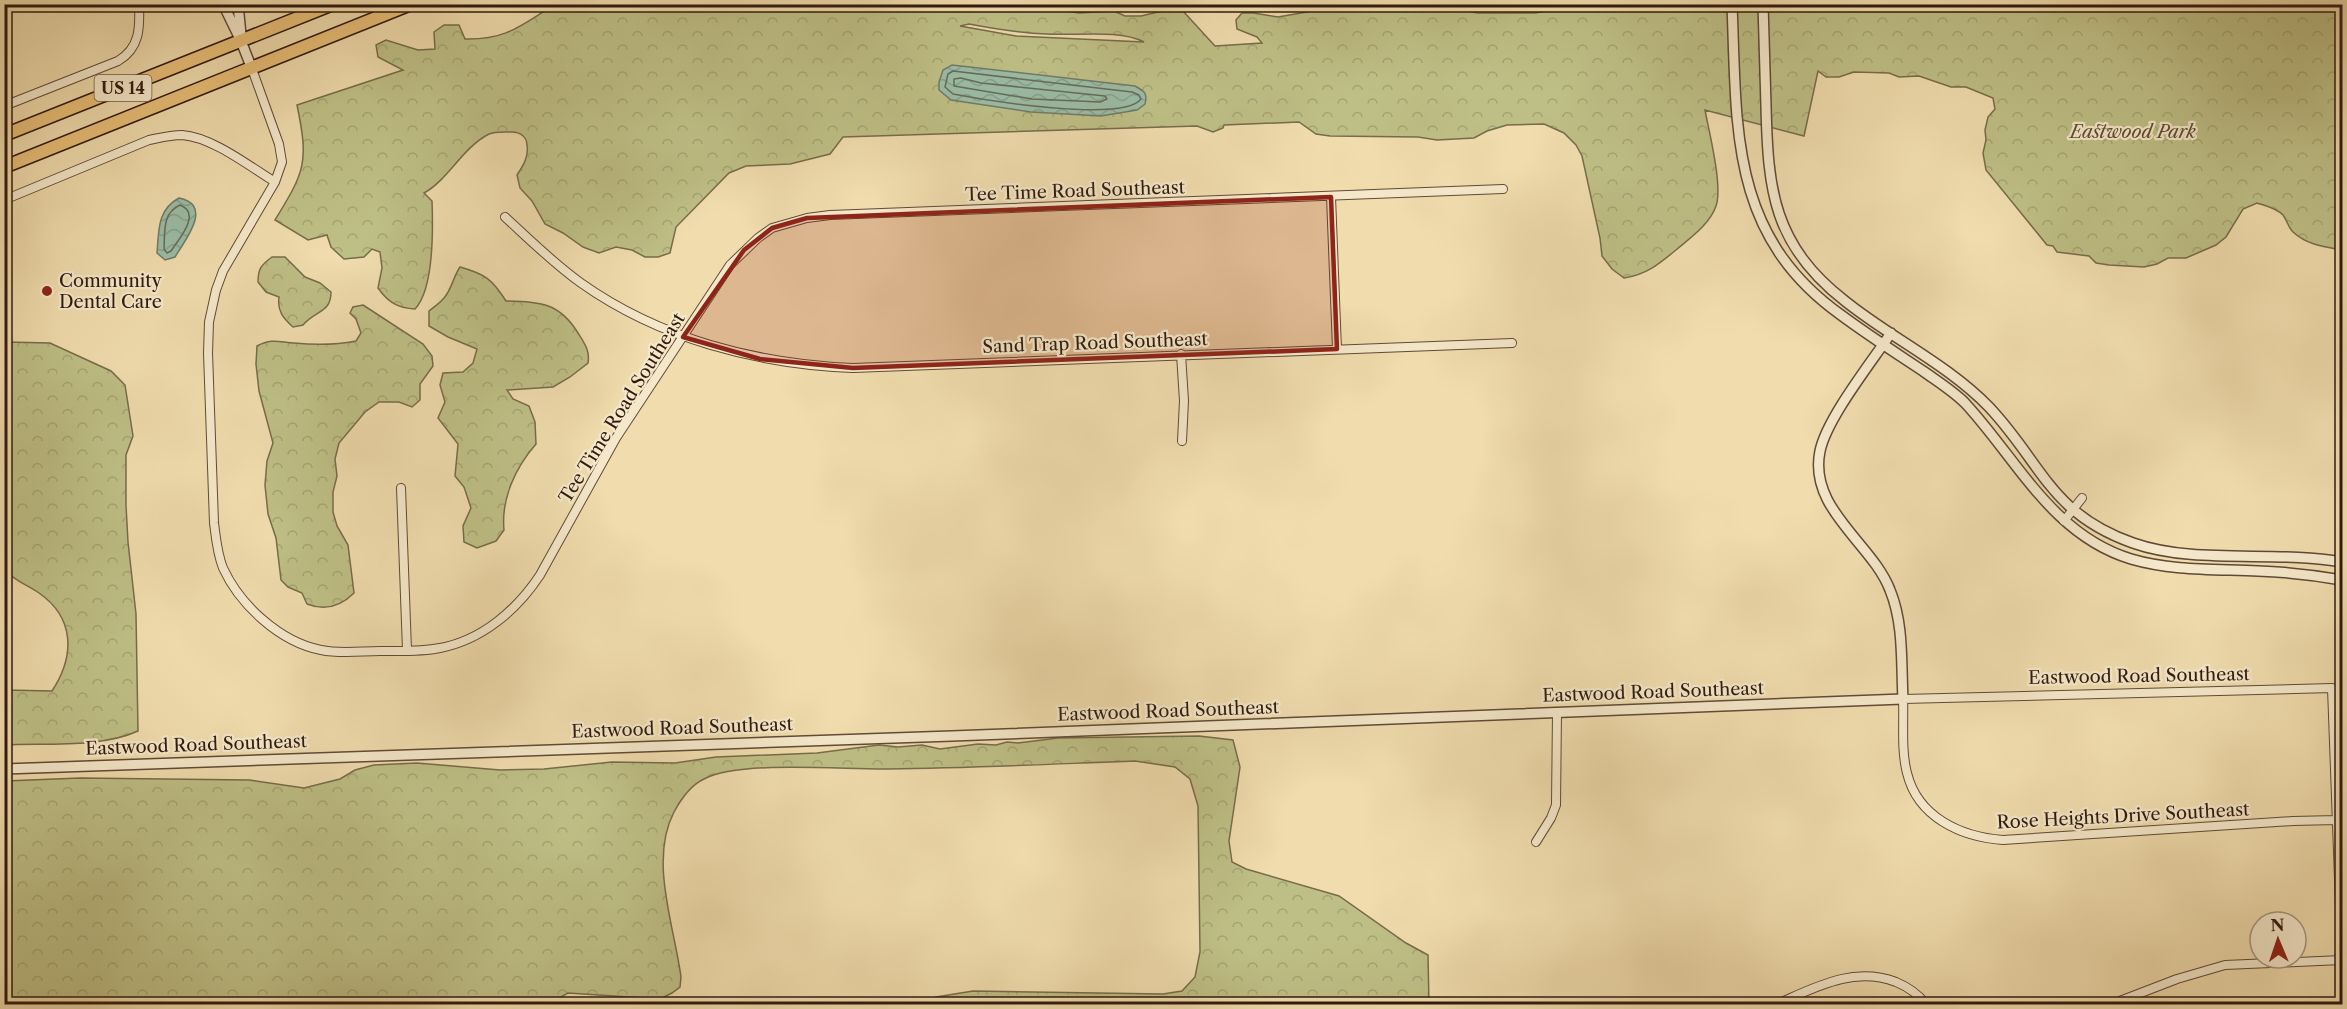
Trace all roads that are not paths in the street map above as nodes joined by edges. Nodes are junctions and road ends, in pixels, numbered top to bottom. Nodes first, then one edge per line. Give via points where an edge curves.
1 (139, 4) edge
2 (223, 4) edge
3 (238, 4) edge
4 (333, 4) edge
5 (411, 4) edge
6 (1732, 4) edge
7 (1762, 4) edge
8 (241, 41) junction
9 (252, 69) junction
10 (4, 106) edge
11 (4, 135) edge
12 (4, 167) edge
13 (275, 182) junction
14 (1503, 189) dead end
15 (1331, 197) junction
16 (4, 200) edge
17 (505, 217) dead end
18 (1891, 333) junction
19 (683, 337) junction
20 (1512, 343) dead end
21 (1883, 344) junction
22 (1337, 349) junction
23 (1181, 354) junction
24 (1182, 441) dead end
25 (401, 488) dead end
26 (2082, 498) dead end
27 (2072, 510) junction
28 (2064, 521) junction
29 (2343, 562) edge
30 (2343, 580) edge
31 (407, 650) junction
32 (1903, 699) junction
33 (1557, 712) junction
34 (4, 769) edge
35 (2337, 820) junction
36 (1536, 842) dead end
37 (2342, 960) edge
38 (2343, 987) edge
39 (1777, 1005) edge
40 (1926, 1005) edge
41 (2112, 1005) edge

1 - 10 street via 136,44 128,55
2 - 8 street
3 - 8 street
4 - 8 main road, US 14
5 - 9 main road, US 14
6 - 21 street via 1740,139 1747,183 1760,222 1774,247 1804,284 1828,306
7 - 18 street via 1769,178 1777,209 1807,265 1845,301
8 - 9 street
8 - 11 main road, US 14
9 - 12 main road, US 14
9 - 13 street, Tee Time Road Southeast via 282,155
13 - 16 street via 198,138 166,136
13 - 31 street, Tee Time Road Southeast via 223,271 209,322 214,523 222,566 259,617 299,642 321,650 345,652
14 - 15 street, Tee Time Road Southeast
15 - 19 street, Tee Time Road Southeast via 807,218 772,228 744,250
15 - 22 street
17 - 19 street, Sand Trap Road Southeast via 582,284
18 - 21 street
18 - 27 street via 1982,401
19 - 23 street, Sand Trap Road Southeast via 760,359 830,367
19 - 31 street, Tee Time Road Southeast via 606,455 529,592 510,612 472,637 438,648
20 - 22 street, Sand Trap Road Southeast
21 - 28 street via 1962,400 2036,493
21 - 32 street via 1834,418 1820,452 1820,473 1830,506 1884,575 1891,591 1901,640
22 - 23 street, Sand Trap Road Southeast
23 - 24 street
25 - 31 street
26 - 27 street
27 - 28 street
27 - 29 street via 2108,533 2154,549
28 - 30 street via 2130,559 2168,567 2301,573
32 - 33 street, Eastwood Road Southeast
32 - 35 street, Rose Heights Drive Southeast via 1904,753 1915,794 1941,822 1982,838
32 - 35 street, Eastwood Road Southeast via 2332,688
33 - 34 street, Eastwood Road Southeast
33 - 36 street via 1556,806
35 - 37 street
37 - 38 street
37 - 41 street via 2225,965
39 - 40 street via 1824,983 1856,975 1871,975 1900,984

